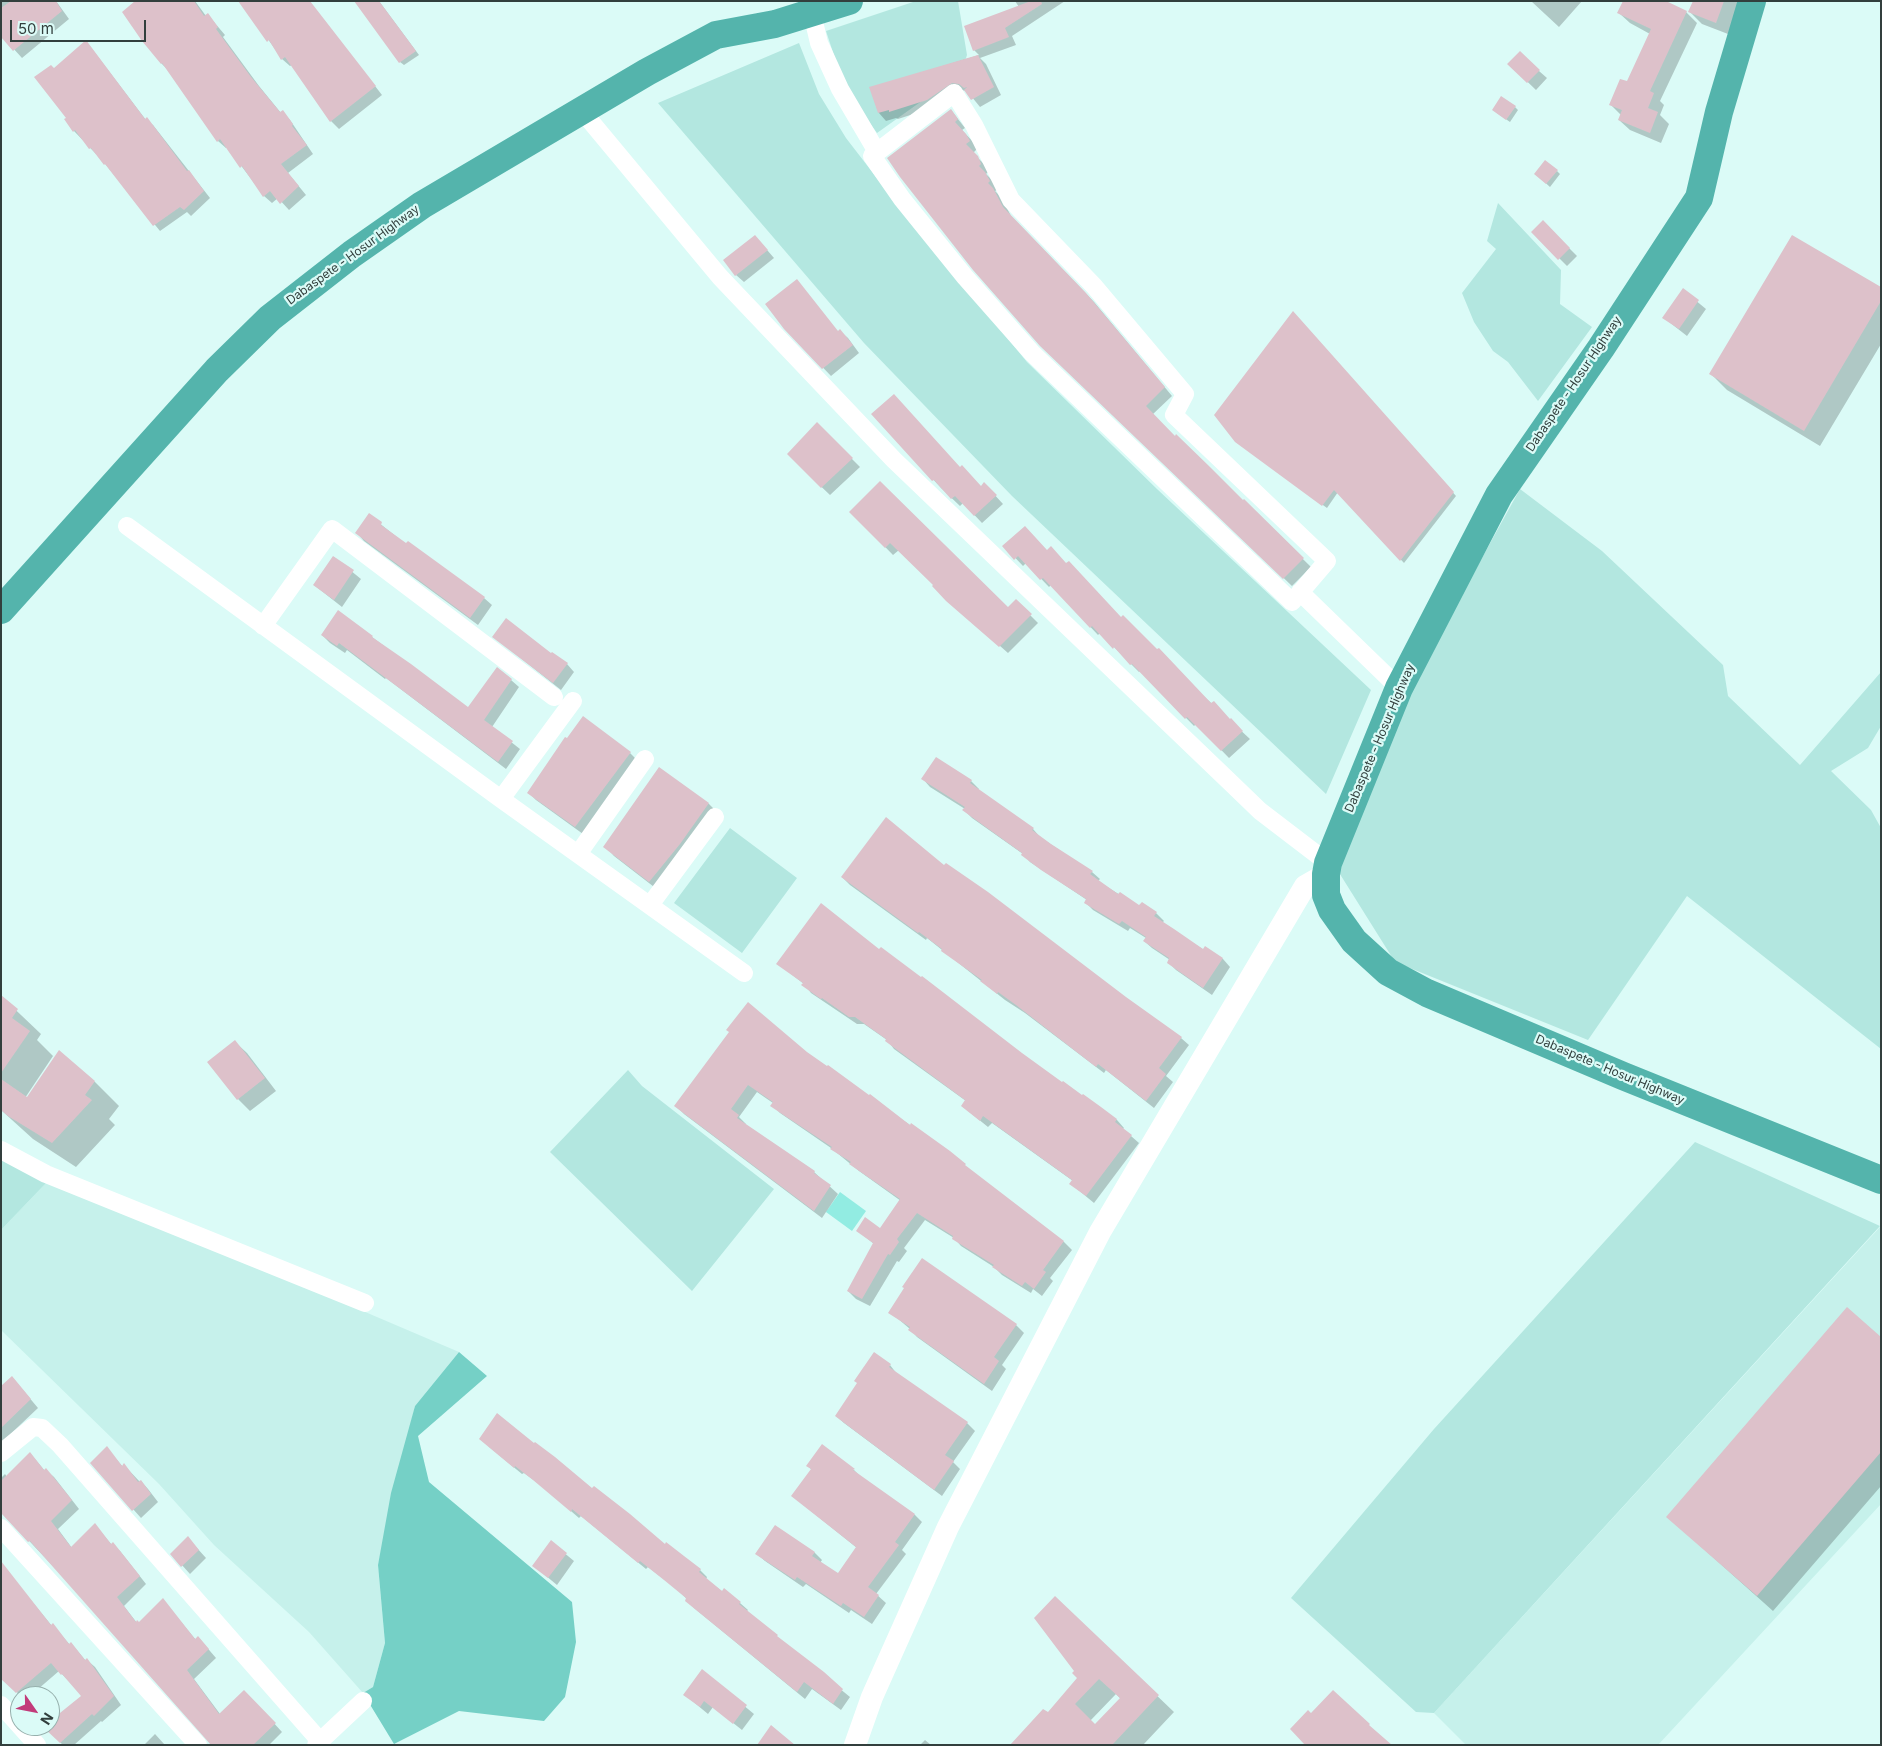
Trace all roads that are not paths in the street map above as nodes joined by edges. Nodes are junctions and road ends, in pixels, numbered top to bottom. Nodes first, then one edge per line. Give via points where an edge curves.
1 (848, 1) edge
2 (1752, 1) edge
3 (812, 13) junction
4 (582, 111) junction
5 (877, 152) junction
6 (127, 526) dead end
7 (1300, 592) junction
8 (1, 610) edge
9 (263, 626) junction
10 (1398, 688) junction
11 (554, 697) dead end
12 (573, 702) dead end
13 (646, 759) dead end
14 (501, 799) junction
15 (716, 817) dead end
16 (578, 854) junction
17 (1327, 869) junction
18 (650, 905) junction
19 (744, 973) dead end
20 (1, 1150) edge
21 (1881, 1180) edge
22 (365, 1303) dead end
23 (1, 1453) edge
24 (1, 1528) edge
25 (363, 1701) dead end
26 (1, 1705) edge
27 (10, 1715) edge
28 (318, 1743) edge
29 (198, 1745) edge
30 (855, 1745) edge

1 - 3 highway, Dabaspete - Hosur Highway
2 - 10 highway, Dabaspete - Hosur Highway via 1719,112 1699,198 1499,495
3 - 4 highway, Dabaspete - Hosur Highway via 716,36
3 - 5 street via 819,43 840,89
4 - 8 highway, Dabaspete - Hosur Highway via 422,205 270,318 217,370
4 - 17 street via 720,277 894,460 1246,798
5 - 7 street via 872,156 902,199 1032,353 1292,602
5 - 7 street via 954,93 974,125 1011,200 1094,286 1185,394 1174,415 1327,561
6 - 9 street
7 - 10 street
9 - 11 street via 332,529
9 - 14 street
10 - 17 highway, Dabaspete - Hosur Highway
12 - 14 street
13 - 16 street
14 - 16 street
15 - 18 street
16 - 18 street
17 - 21 highway, Dabaspete - Hosur Highway via 1326,895 1332,910 1354,941 1388,972 1427,993 1623,1076
17 - 30 street via 1305,886 1100,1232 948,1527 872,1697
18 - 19 street
20 - 22 street via 46,1174
23 - 28 street via 33,1427 42,1428
24 - 29 street
25 - 28 street
26 - 27 street

